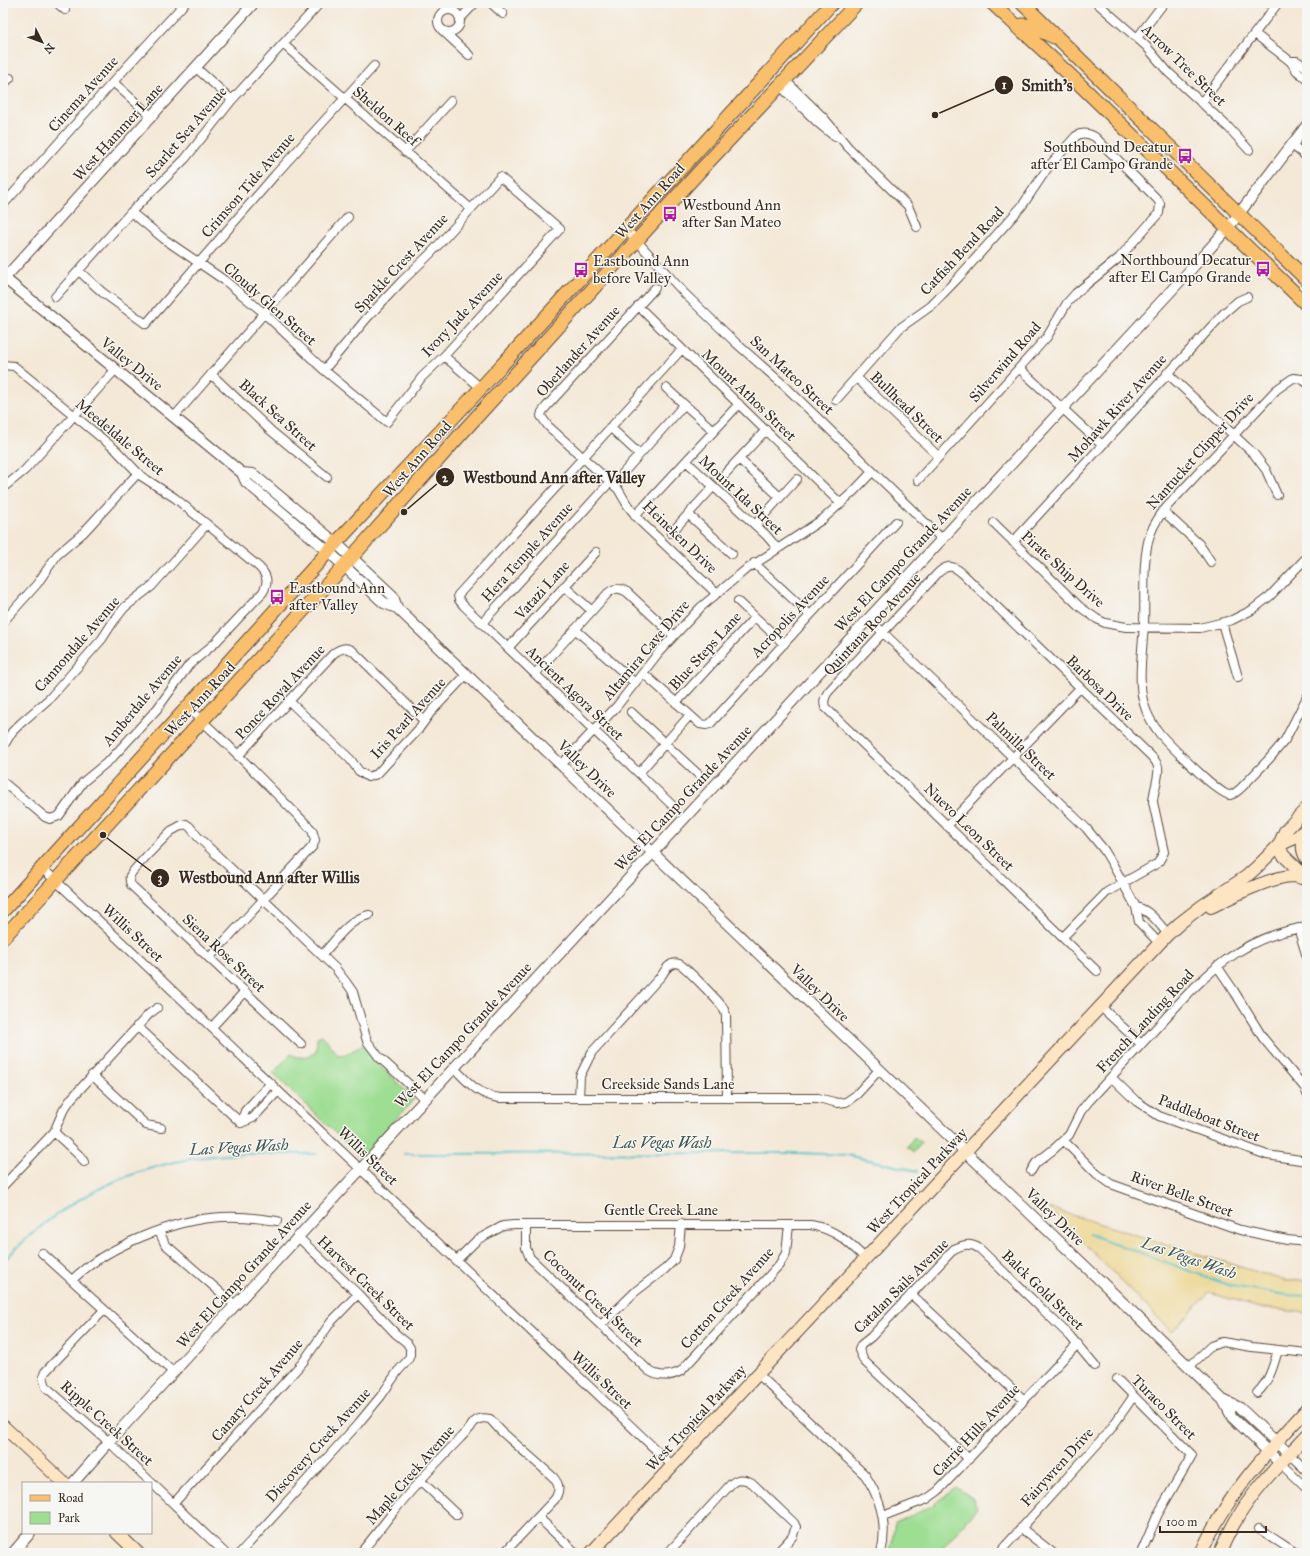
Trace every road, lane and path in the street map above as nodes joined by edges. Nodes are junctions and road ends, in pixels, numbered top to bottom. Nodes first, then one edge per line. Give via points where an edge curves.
1 (57, 3) edge
2 (185, 3) edge
3 (254, 3) edge
4 (320, 3) edge
5 (447, 3) edge
6 (475, 3) edge
7 (491, 3) edge
8 (832, 3) edge
9 (857, 3) edge
10 (992, 3) edge
11 (1022, 3) edge
12 (1097, 3) edge
13 (1164, 3) edge
14 (1278, 3) edge
15 (64, 10) dead end
16 (503, 14) dead end
17 (458, 16) junction
18 (1018, 28) junction
19 (442, 29) junction
20 (806, 31) junction
21 (1255, 34) junction
22 (1137, 38) junction
23 (1061, 40) junction
24 (283, 44) junction
25 (469, 55) dead end
26 (1082, 60) junction
27 (1290, 61) junction
28 (374, 66) dead end
29 (195, 67) junction
30 (1307, 68) edge
31 (769, 72) junction
32 (1069, 74) junction
33 (10, 78) dead end
34 (1307, 79) edge
35 (113, 82) junction
36 (782, 82) junction
37 (3, 85) edge
38 (344, 98) junction
39 (232, 100) junction
40 (451, 101) dead end
41 (1202, 103) junction
42 (152, 117) junction
43 (749, 117) junction
44 (1307, 125) edge
45 (1084, 133) joint
46 (1292, 145) junction
47 (1249, 150) dead end
48 (405, 152) junction
49 (1307, 157) edge
50 (3, 205) edge
51 (471, 209) junction
52 (131, 212) junction
53 (1239, 214) junction
54 (348, 217) dead end
55 (917, 227) dead end
56 (560, 228) joint
57 (1228, 228) junction
58 (626, 229) junction
59 (636, 240) junction
60 (199, 263) junction
61 (79, 271) junction
62 (3, 278) edge
63 (1307, 280) edge
64 (655, 288) dead end
65 (55, 297) dead end
66 (1247, 298) dead end
67 (1307, 305) edge
68 (638, 306) junction
69 (264, 313) junction
70 (682, 349) junction
71 (444, 356) junction
72 (4, 365) edge
73 (116, 369) junction
74 (1020, 369) junction
75 (324, 370) junction
76 (518, 372) junction
77 (1168, 373) junction
78 (211, 374) junction
79 (856, 377) junction
80 (1307, 383) edge
81 (481, 388) junction
82 (666, 388) dead end
83 (836, 400) dead end
84 (739, 404) junction
85 (684, 405) junction
86 (1062, 408) junction
87 (74, 415) junction
88 (541, 416) joint
89 (174, 417) junction
90 (387, 422) joint
91 (610, 427) junction
92 (766, 430) junction
93 (714, 431) junction
94 (461, 434) junction
95 (1233, 434) junction
96 (1102, 445) junction
97 (639, 454) junction
98 (583, 457) junction
99 (939, 457) junction
100 (739, 459) junction
101 (686, 462) junction
102 (872, 472) junction
103 (138, 473) junction
104 (623, 473) dead end
105 (328, 477) dead end
106 (722, 477) dead end
107 (797, 479) dead end
108 (918, 480) dead end
109 (610, 482) junction
110 (714, 487) junction
111 (3, 488) edge
112 (1277, 494) dead end
113 (780, 497) junction
114 (841, 504) junction
115 (1163, 510) junction
116 (688, 514) junction
117 (635, 516) junction
118 (896, 522) dead end
119 (994, 523) dead end
120 (207, 524) junction
121 (755, 525) junction
122 (671, 533) dead end
123 (942, 539) junction
124 (1013, 542) junction
125 (333, 547) junction
126 (777, 548) junction
127 (596, 552) dead end
128 (732, 554) dead end
129 (1307, 557) edge
130 (348, 562) junction
131 (1211, 562) dead end
132 (754, 563) junction
133 (946, 566) joint
134 (267, 582) joint
135 (564, 586) junction
136 (716, 593) junction
137 (738, 601) dead end
138 (592, 611) junction
139 (810, 615) junction
140 (755, 617) junction
141 (869, 619) junction
142 (3, 622) edge
143 (482, 623) junction
144 (1222, 623) junction
145 (1144, 627) junction
146 (575, 629) junction
147 (884, 632) junction
148 (673, 635) junction
149 (784, 644) junction
150 (508, 648) junction
151 (643, 673) junction
152 (467, 674) junction
153 (535, 674) junction
154 (1238, 677) dead end
155 (635, 683) junction
156 (1080, 688) junction
157 (1307, 697) edge
158 (289, 701) junction
159 (676, 703) junction
160 (823, 703) joint
161 (188, 708) junction
162 (631, 712) dead end
163 (690, 715) junction
164 (202, 720) junction
165 (424, 721) junction
166 (594, 731) junction
167 (665, 743) junction
168 (3, 747) edge
169 (238, 756) junction
170 (1013, 758) junction
171 (561, 765) junction
172 (639, 773) junction
173 (700, 776) dead end
174 (3, 782) edge
175 (672, 805) dead end
176 (1307, 808) edge
177 (947, 826) junction
178 (1307, 828) edge
179 (1307, 834) edge
180 (1279, 845) junction
181 (653, 853) junction
182 (1307, 859) edge
183 (42, 868) junction
184 (1307, 869) edge
185 (1307, 879) edge
186 (56, 880) junction
187 (1122, 883) junction
188 (263, 900) junction
189 (1136, 907) junction
190 (3, 911) edge
191 (369, 914) dead end
192 (1152, 916) junction
193 (1180, 923) junction
194 (1143, 926) junction
195 (1303, 927) edge
196 (1168, 934) junction
197 (1062, 937) junction
198 (3, 938) edge
199 (1160, 943) junction
200 (322, 955) junction
201 (1307, 957) edge
202 (209, 958) junction
203 (1217, 966) junction
204 (1097, 971) dead end
205 (245, 991) junction
206 (1100, 1006) junction
207 (157, 1008) dead end
208 (137, 1026) junction
209 (212, 1027) junction
210 (302, 1044) dead end
211 (1141, 1044) junction
212 (454, 1068) junction
213 (879, 1070) junction
214 (92, 1075) junction
215 (1111, 1077) junction
216 (271, 1083) junction
217 (278, 1091) junction
218 (1307, 1094) edge
219 (579, 1098) junction
220 (727, 1098) junction
221 (424, 1099) junction
222 (241, 1123) junction
223 (161, 1128) dead end
224 (54, 1132) junction
225 (1064, 1141) junction
226 (965, 1152) junction
227 (1307, 1161) edge
228 (84, 1162) dead end
229 (361, 1169) junction
230 (1031, 1171) dead end
231 (3, 1186) edge
232 (277, 1221) dead end
233 (681, 1224) junction
234 (526, 1225) junction
235 (789, 1225) junction
236 (159, 1231) junction
237 (298, 1237) junction
238 (1307, 1242) edge
239 (964, 1244) joint
240 (42, 1253) dead end
241 (866, 1259) junction
242 (456, 1261) junction
243 (72, 1280) junction
244 (358, 1294) junction
245 (911, 1294) junction
246 (236, 1305) junction
247 (104, 1310) junction
248 (601, 1325) junction
249 (1078, 1344) junction
250 (1278, 1350) junction
251 (411, 1351) joint
252 (1307, 1353) edge
253 (1095, 1366) dead end
254 (1189, 1367) junction
255 (174, 1373) junction
256 (758, 1374) junction
257 (666, 1375) joint
258 (1117, 1379) dead end
259 (1257, 1392) dead end
260 (1134, 1397) junction
261 (1024, 1400) junction
262 (1307, 1409) edge
263 (3, 1426) edge
264 (1307, 1435) edge
265 (109, 1442) junction
266 (1272, 1447) junction
267 (1289, 1454) junction
268 (969, 1459) junction
269 (1281, 1464) junction
270 (673, 1466) junction
271 (1307, 1471) edge
272 (421, 1480) junction
273 (63, 1482) edge
274 (74, 1482) edge
275 (152, 1482) edge
276 (152, 1482) edge
277 (1307, 1489) edge
278 (174, 1503) junction
279 (457, 1515) dead end
280 (883, 1516) junction
281 (538, 1517) junction
282 (1021, 1528) junction
283 (1259, 1529) dead end
284 (29, 1534) edge
285 (118, 1534) edge
286 (1284, 1549) edge
287 (13, 1553) edge
288 (138, 1553) edge
289 (225, 1553) edge
290 (240, 1553) edge
291 (360, 1553) edge
292 (504, 1553) edge
293 (576, 1553) edge
294 (591, 1553) edge
295 (668, 1553) edge
296 (778, 1553) edge
297 (881, 1553) edge
298 (999, 1553) edge
299 (1053, 1553) edge
300 (1141, 1553) edge
301 (1202, 1553) edge
302 (1220, 1553) edge
303 (1296, 1553) edge

1 - 15 street
2 - 35 street, Cinema Avenue
3 - 29 street, West Hammer Lane
4 - 24 street, Scarlet Sea Avenue
5 - 17 street
6 - 17 street
7 - 16 street
8 - 20 main road, West Ann Road
9 - 36 main road, West Ann Road
10 - 18 main road
11 - 23 main road
12 - 22 street, Arrow Tree Street
13 - 22 street
14 - 21 street
17 - 19 street via 458,27 452,31
17 - 19 street via 449,9 442,12 438,19
18 - 23 main road via 1027,25
18 - 32 main road
19 - 25 street
20 - 31 main road, West Ann Road
20 - 36 main road via 785,64
21 - 27 street
21 - 41 street
22 - 41 street, Arrow Tree Street via 1168,72
23 - 26 main road
24 - 38 street, Sheldon Reef
24 - 39 street, Scarlet Sea Avenue
26 - 32 main road
26 - 53 main road
27 - 30 street via 1297,61
27 - 34 street via 1297,72
28 - 38 street, Crimson Tide Avenue
29 - 39 street
29 - 42 street, West Hammer Lane
31 - 43 main road via 768,86
31 - 58 main road, West Ann Road
32 - 57 main road
33 - 37 street
35 - 42 street
35 - 50 street, Cinema Avenue
36 - 43 main road, West Ann Road
36 - 55 street via 818,123 848,147 908,206
38 - 48 street, Sheldon Reef
38 - 60 street, Crimson Tide Avenue
39 - 52 street, Scarlet Sea Avenue via 185,159
40 - 48 street
41 - 47 street, Arrow Tree Street
42 - 62 street, West Hammer Lane
43 - 59 main road, West Ann Road
44 - 46 street, West El Campo Grande Avenue
45 - 74 street, Silverwind Road via 1094,137 1158,200 1161,209 1119,258 1067,303 1047,337
45 - 79 street, Catfish Bend Road via 1076,136 1044,172 1022,206 938,300 900,328
46 - 49 street
46 - 53 street, West El Campo Grande Avenue
48 - 51 street, Sheldon Reef
51 - 56 street, Sparkle Crest Avenue via 500,177
51 - 75 street, Sparkle Crest Avenue via 367,318
52 - 60 street, Cloudy Glen Street
52 - 61 street, Scarlet Sea Avenue
53 - 57 street, West El Campo Grande Avenue
53 - 63 main road
54 - 69 street
56 - 71 street, Ivory Jade Avenue
57 - 67 main road
57 - 86 street, West El Campo Grande Avenue
58 - 59 street, San Mateo Street
58 - 81 main road, West Ann Road
59 - 76 main road, West Ann Road
59 - 102 street, San Mateo Street via 685,294 788,388
60 - 61 street, Crimson Tide Avenue via 146,324
60 - 69 street, Cloudy Glen Street
61 - 65 street, Scarlet Sea Avenue
62 - 73 street, Valley Drive
64 - 68 street, Oberlander Avenue
66 - 77 street, Mohawk River Avenue via 1238,301 1224,313
68 - 70 street, Mount Athos Street
68 - 88 street, Oberlander Avenue via 546,407
69 - 75 street, Cloudy Glen Street
69 - 78 street
70 - 84 street, Mount Athos Street
70 - 91 street
71 - 81 street
71 - 90 street, Ivory Jade Avenue via 422,376
72 - 87 street, Meedeldale Street via 14,366
73 - 87 street
73 - 89 street, Valley Drive
74 - 86 street
74 - 99 street, Silverwind Road
75 - 90 street, Cloudy Glen Street
76 - 81 main road
76 - 94 main road, West Ann Road
77 - 95 street
77 - 96 street, Mohawk River Avenue
78 - 89 street
78 - 105 street, Black Sea Street via 270,430
79 - 83 street, Catfish Bend Road
79 - 99 street, Bullhead Street
80 - 95 street, Nantucket Clipper Drive via 1302,379 1293,378 1276,390
81 - 94 main road via 482,397 457,426
81 - 125 main road, West Ann Road
82 - 85 street
84 - 92 street, Mount Athos Street
84 - 93 street
85 - 93 street
85 - 97 street
86 - 96 street
86 - 123 street, West El Campo Grande Avenue
87 - 103 street, Meedeldale Street via 116,450
87 - 111 street via 25,470
88 - 98 street, Heineken Drive via 548,426
89 - 125 street, Valley Drive via 242,473 253,474
91 - 97 street
91 - 98 street
92 - 100 street
92 - 114 street, Mount Athos Street
93 - 101 street
94 - 130 main road, West Ann Road
95 - 112 street via 1261,462
95 - 115 street, Nantucket Clipper Drive
96 - 124 street, Mohawk River Avenue
97 - 104 street
98 - 109 street, Heineken Drive
98 - 143 street, Ancient Agora Street via 458,595
99 - 108 street, Silverwind Road
100 - 106 street
100 - 113 street
101 - 110 street, Mount Ida Street
101 - 117 street
102 - 114 street, Altamira Cave Drive
102 - 123 street, San Mateo Street
103 - 120 street, Meedeldale Street
103 - 142 street via 83,533 57,555 37,584
107 - 113 street
109 - 117 street, Heineken Drive via 618,489
109 - 143 street, Hera Temple Avenue
110 - 116 street
110 - 121 street, Mount Ida Street
113 - 121 street
114 - 126 street, Altamira Cave Drive via 812,528
115 - 131 street via 1200,544
115 - 145 street, Nantucket Clipper Drive via 1154,524 1147,548
116 - 122 street
116 - 128 street
117 - 136 street, Heineken Drive
118 - 139 street, Acropolis Avenue
119 - 124 street, Pirate Ship Drive
120 - 134 street, Meedeldale Street via 265,572
120 - 168 street, Cannondale Avenue via 152,586 125,607 102,639 50,698 20,723
121 - 126 street, Mount Ida Street
123 - 141 street, West El Campo Grande Avenue
124 - 145 street, Pirate Ship Drive via 1080,607 1097,619 1116,626
125 - 130 street, Valley Drive
125 - 161 main road, West Ann Road
126 - 132 street, Altamira Cave Drive
127 - 135 street, Vatazi Lane
129 - 144 street, Pirate Ship Drive via 1266,600 1242,615
130 - 152 street, Valley Drive via 384,603 397,608
130 - 164 main road, West Ann Road
132 - 136 street, Altamira Cave Drive
132 - 139 street
133 - 147 street, Quintana Roo Avenue
133 - 156 street, Barbosa Drive via 956,567 962,572
134 - 174 street, Amberdale Avenue via 263,592 215,643 189,665 157,709 111,759 83,782 63,812 54,819 40,813
135 - 138 street
135 - 150 street, Vatazi Lane
136 - 148 street, Altamira Cave Drive
137 - 140 street
138 - 146 street
138 - 148 street via 608,593 619,588 627,592
139 - 149 street, Acropolis Avenue
140 - 149 street
140 - 159 street, Blue Steps Lane
141 - 147 street, Palmilla Street
141 - 181 street, West El Campo Grande Avenue
143 - 150 street, Ancient Agora Street
144 - 145 street, Pirate Ship Drive via 1189,629
144 - 154 street
145 - 157 street, Nantucket Clipper Drive via 1142,691 1153,724 1168,742 1224,794 1236,793 1278,749 1290,732
146 - 153 street
146 - 155 street
147 - 160 street, Quintana Roo Avenue via 828,692
147 - 170 street, Palmilla Street
148 - 151 street, Altamira Cave Drive
149 - 163 street, Acropolis Avenue via 710,724 703,725
150 - 153 street, Ancient Agora Street
151 - 155 street, Altamira Cave Drive
151 - 159 street
152 - 165 street, Iris Pearl Avenue
152 - 171 street, Valley Drive
153 - 166 street, Ancient Agora Street
155 - 166 street, Altamira Cave Drive
156 - 170 street
156 - 187 street, Barbosa Drive via 1159,767 1153,802 1164,852 1158,864
158 - 165 street, Ponce Royal Avenue via 333,654 348,648
158 - 165 street, Iris Pearl Avenue via 368,777 377,774
158 - 169 street, Ponce Royal Avenue
159 - 163 street
160 - 177 street, Nuevo Leon Street via 828,711
161 - 164 street
161 - 183 main road, West Ann Road
162 - 167 street
163 - 167 street
164 - 169 street
164 - 186 main road, West Ann Road
166 - 171 street, Altamira Cave Drive
166 - 172 street, Ancient Agora Street
167 - 172 street
167 - 173 street
169 - 188 street via 312,830 315,840 313,846
170 - 177 street
170 - 187 street, Palmilla Street via 1096,839
171 - 181 street, Valley Drive
172 - 175 street, Ancient Agora Street
176 - 180 main road, West Tropical Parkway via 1285,831
177 - 197 street, Nuevo Leon Street
178 - 180 main road, West Tropical Parkway via 1297,837
179 - 182 main road via 1302,847
180 - 184 main road
180 - 185 main road via 1283,855
180 - 193 main road, West Tropical Parkway via 1247,876
181 - 212 street, West El Campo Grande Avenue
181 - 213 street, Valley Drive
183 - 186 street, Willis Street
183 - 190 main road, West Ann Road
185 - 193 main road via 1292,876 1241,892
186 - 198 main road, West Ann Road
186 - 209 street, Willis Street
187 - 189 street, Palmilla Street
187 - 197 street via 1107,892
188 - 200 street
188 - 202 street
188 - 202 street, Siena Rose Street via 186,824 171,831 132,871 130,881 135,890
189 - 192 street
189 - 194 street, Palmilla Street via 1138,919
191 - 200 street via 355,921
192 - 194 street
192 - 196 street
193 - 196 main road, West Tropical Parkway
194 - 199 street, Palmilla Street
195 - 201 street
195 - 203 street, French Landing Road via 1255,941
196 - 199 main road, West Tropical Parkway
197 - 204 street, Nuevo Leon Street
199 - 206 main road, West Tropical Parkway
200 - 221 street via 353,992 367,1042 383,1061
202 - 205 street, Siena Rose Street
203 - 211 street, French Landing Road
203 - 218 street via 1263,1038 1305,1088
205 - 209 street
205 - 210 street, Siena Rose Street
206 - 211 street
206 - 226 main road, West Tropical Parkway
207 - 208 street
208 - 214 street
208 - 222 street
209 - 216 street, Willis Street
211 - 215 street, French Landing Road
212 - 219 street, Creekside Sands Lane via 477,1090 492,1097
212 - 221 street, West El Campo Grande Avenue
213 - 220 street, Creekside Sands Lane via 856,1095 842,1103 818,1098
213 - 226 street, Valley Drive
214 - 223 street via 146,1125
214 - 224 street via 71,1099
215 - 225 street, French Landing Road via 1081,1111
215 - 227 street, Paddleboat Street via 1136,1101 1159,1116 1267,1155
216 - 217 street, Willis Street
216 - 222 street via 245,1111
217 - 222 street via 253,1118
217 - 229 street, Willis Street
219 - 220 street, Creekside Sands Lane
219 - 220 street via 580,1076 592,1052 665,969 678,963 686,968 723,1007 726,1015
221 - 229 street, West El Campo Grande Avenue
224 - 228 street
224 - 231 street
225 - 230 street, French Landing Road via 1036,1163
225 - 238 street, River Belle Street via 1097,1174 1111,1184 1240,1230
226 - 241 main road, West Tropical Parkway
226 - 254 street, Valley Drive
229 - 237 street, West El Campo Grande Avenue
229 - 242 street, Willis Street
232 - 236 street via 221,1217 188,1221
233 - 234 street, Gentle Creek Lane
233 - 235 street, Gentle Creek Lane
233 - 248 street via 679,1247 674,1260 636,1291
234 - 242 street, Gentle Creek Lane via 503,1226 493,1231 477,1240
234 - 248 street, Coconut Creek Street via 526,1248 530,1258
235 - 241 street, Gentle Creek Lane via 812,1225 831,1230
235 - 257 street, Cotton Creek Avenue via 786,1253 779,1265 680,1371
236 - 243 street via 112,1251
236 - 246 street via 165,1244
237 - 244 street, Harvest Creek Street
237 - 246 street, West El Campo Grande Avenue
239 - 245 street, Catalan Sails Avenue via 954,1249
239 - 249 street, Balck Gold Street via 975,1245 980,1249
240 - 243 street
241 - 256 main road, West Tropical Parkway
242 - 270 street, Willis Street
243 - 247 street
244 - 251 street, Harvest Creek Street via 407,1343
244 - 278 street, Canary Creek Avenue via 331,1322 286,1382
245 - 261 street
245 - 268 street, Catalan Sails Avenue via 859,1350 864,1361
246 - 255 street, West El Campo Grande Avenue
247 - 255 street
247 - 265 street, Ripple Creek Street via 43,1377 46,1387
248 - 257 street, Coconut Creek Street via 649,1371
249 - 253 street, Balck Gold Street
249 - 261 street, Carrie Hills Avenue
250 - 252 street
250 - 254 street via 1222,1342 1211,1346
250 - 259 street via 1266,1384
251 - 290 street, Discovery Creek Avenue via 408,1360 358,1424
254 - 266 street, Valley Drive via 1223,1400 1232,1417
255 - 265 street, West El Campo Grande Avenue
256 - 270 main road, West Tropical Parkway
256 - 280 street via 865,1475 876,1494
258 - 260 street, Turaco Street
260 - 282 street, Fairywren Drive via 1110,1430
260 - 300 street, Turaco Street via 1192,1455 1158,1514
261 - 268 street, Carrie Hills Avenue
262 - 266 main road
263 - 273 main road
264 - 267 main road
265 - 274 street, West El Campo Grande Avenue
265 - 275 street, Ripple Creek Street
266 - 267 street, Valley Drive
266 - 269 street, Valley Drive
266 - 301 main road via 1252,1469 1224,1508
267 - 269 main road
267 - 271 street, Valley Drive
268 - 280 street, Carrie Hills Avenue via 932,1496
269 - 277 street, Valley Drive
269 - 302 main road via 1254,1495 1237,1520
270 - 294 main road, West Tropical Parkway
272 - 279 street
272 - 281 street, Maple Creek Avenue via 473,1422 481,1418 490,1419 559,1485 555,1499
272 - 291 street, Maple Creek Avenue
276 - 278 street, Ripple Creek Street
278 - 289 street, Ripple Creek Street
280 - 297 street
281 - 292 street
281 - 293 street
282 - 298 street, Fairywren Drive
282 - 299 street
283 - 286 street
284 - 287 street
285 - 288 main road
286 - 303 street
295 - 296 street via 731,1484 740,1479 752,1484 794,1523 796,1527 792,1537

